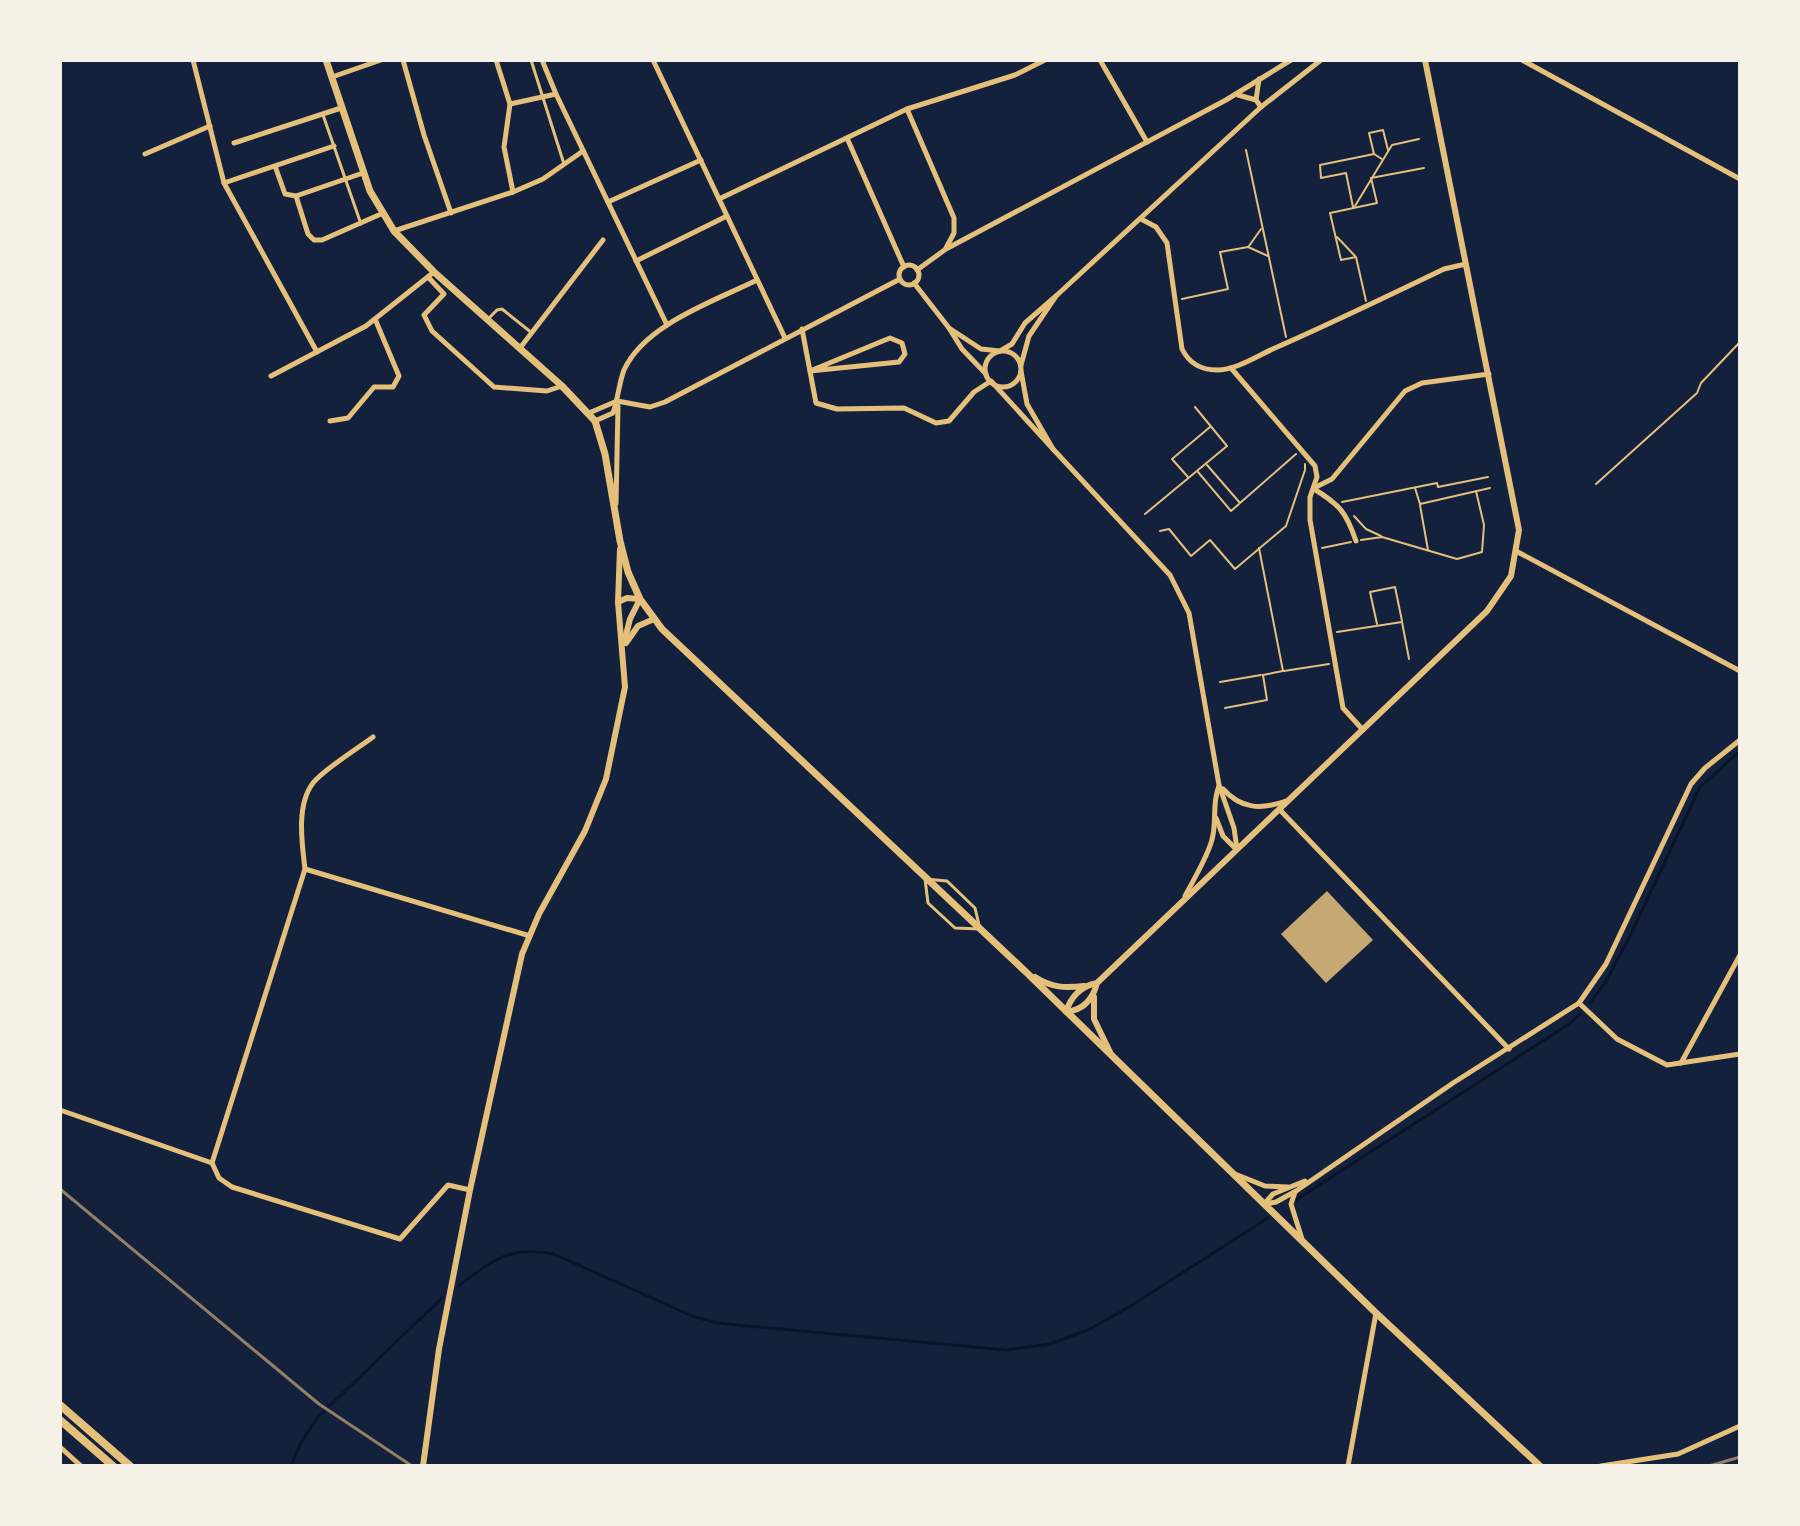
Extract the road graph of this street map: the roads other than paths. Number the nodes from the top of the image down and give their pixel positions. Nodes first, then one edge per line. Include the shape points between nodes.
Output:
1 (193, 60) edge
2 (326, 60) edge
3 (381, 60) edge
4 (403, 60) edge
5 (496, 60) edge
6 (531, 60) edge
7 (542, 60) edge
8 (653, 60) edge
9 (1045, 60) edge
10 (1100, 60) edge
11 (1291, 60) edge
12 (1321, 60) edge
13 (1425, 60) edge
14 (1522, 60) edge
15 (332, 77) junction
16 (1259, 79) junction
17 (556, 94) junction
18 (542, 97) junction
19 (1226, 100) junction
20 (1256, 100) junction
21 (510, 104) junction
22 (1261, 107) junction
23 (341, 108) junction
24 (907, 109) junction
25 (323, 115) junction
26 (210, 126) junction
27 (847, 138) junction
28 (1147, 142) junction
29 (234, 143) dead end
30 (334, 146) junction
31 (583, 151) junction
32 (145, 154) dead end
33 (701, 160) junction
34 (564, 164) junction
35 (275, 166) junction
36 (363, 173) junction
37 (345, 178) junction
38 (1740, 179) edge
39 (224, 183) junction
40 (513, 192) junction
41 (296, 196) junction
42 (719, 199) junction
43 (608, 202) junction
44 (451, 213) junction
45 (381, 214) junction
46 (727, 216) junction
47 (1141, 219) junction
48 (361, 224) junction
49 (394, 231) junction
50 (603, 240) dead end
51 (946, 249) junction
52 (636, 261) junction
53 (1467, 264) junction
54 (904, 267) junction
55 (917, 270) junction
56 (431, 274) junction
57 (900, 279) junction
58 (757, 280) junction
59 (914, 283) junction
60 (1056, 296) junction
61 (375, 319) junction
62 (488, 319) junction
63 (667, 325) junction
64 (949, 328) junction
65 (802, 329) junction
66 (532, 333) junction
67 (785, 338) junction
68 (520, 348) junction
69 (1000, 351) junction
70 (317, 352) junction
71 (1021, 368) junction
72 (1231, 368) junction
73 (810, 371) junction
74 (986, 374) junction
75 (1489, 374) junction
76 (271, 376) dead end
77 (991, 381) junction
78 (562, 386) junction
79 (617, 401) junction
80 (592, 417) junction
81 (330, 421) dead end
82 (1053, 449) junction
83 (1313, 488) junction
84 (616, 509) junction
85 (620, 541) junction
86 (1356, 541) road end
87 (1516, 551) junction
88 (640, 599) junction
89 (618, 602) junction
90 (654, 619) junction
91 (623, 646) junction
92 (1740, 671) edge
93 (1363, 730) junction
94 (373, 737) dead end
95 (1740, 740) edge
96 (1219, 785) junction
97 (1290, 800) junction
98 (1280, 810) junction
99 (1216, 818) junction
100 (1237, 850) junction
101 (305, 869) junction
102 (925, 879) junction
103 (1183, 902) junction
104 (980, 929) junction
105 (530, 936) junction
106 (1740, 955) edge
107 (1026, 972) junction
108 (1097, 983) junction
109 (1084, 986) junction
110 (1094, 997) junction
111 (1579, 1003) junction
112 (1066, 1012) junction
113 (1509, 1049) junction
114 (1740, 1054) edge
115 (1112, 1056) junction
116 (1680, 1063) junction
117 (60, 1110) edge
118 (212, 1163) junction
119 (1234, 1173) junction
120 (1309, 1179) junction
121 (1288, 1187) junction
122 (470, 1190) junction
123 (1296, 1191) junction
124 (1265, 1204) junction
125 (1302, 1240) junction
126 (1376, 1313) junction
127 (60, 1405) edge
128 (60, 1420) edge
129 (1740, 1426) edge
130 (60, 1447) edge
131 (423, 1464) edge
132 (81, 1466) edge
133 (113, 1466) edge
134 (130, 1466) edge
135 (1348, 1466) edge
136 (1540, 1466) edge
137 (1601, 1466) edge

1 - 26 street
2 - 15 main road
3 - 15 street
4 - 44 street
5 - 21 street
6 - 18 lane
7 - 17 street
8 - 33 street
9 - 24 street via 1015,75
10 - 28 street
11 - 16 street
12 - 22 street
13 - 53 street
14 - 38 street
15 - 23 main road
16 - 19 street
16 - 20 street
17 - 18 street
17 - 31 street
18 - 21 street
18 - 34 lane
19 - 20 street via 1240,94
19 - 28 street
20 - 22 street
21 - 40 street via 504,147
22 - 47 street
23 - 25 street
23 - 36 main road
24 - 27 street
24 - 51 street via 954,218
25 - 29 street
25 - 30 lane
26 - 32 street
26 - 39 street
27 - 42 street
27 - 54 street
28 - 51 street
30 - 35 street
30 - 37 lane
31 - 34 street
31 - 43 street
33 - 42 street
33 - 43 street
34 - 40 street
35 - 39 street
35 - 41 street via 285,194
36 - 37 street
36 - 45 main road
37 - 41 street
37 - 48 lane
39 - 70 street
40 - 44 street
41 - 48 street via 314,240
42 - 46 street
43 - 52 street
44 - 49 street
45 - 48 street
45 - 49 main road
46 - 52 street
46 - 58 street
47 - 60 street
47 - 72 street via 1156,227 1167,243 1188,360 1207,368
49 - 56 main road
50 - 66 street
51 - 55 street
52 - 63 street
53 - 72 street via 1444,269
53 - 75 street
54 - 55 street
54 - 57 street
55 - 59 street
56 - 61 street
56 - 62 main road
56 - 78 street via 444,294 424,315 432,331 494,387 547,391
57 - 59 street via 906,285
57 - 65 street
58 - 63 street
58 - 67 street
59 - 64 street
60 - 69 street
60 - 71 street via 1029,336
61 - 70 street
61 - 81 street via 399,376 393,387 374,387 348,418
62 - 66 lane via 502,309
62 - 68 main road
63 - 79 street via 641,345 624,370
64 - 69 street via 981,349
64 - 74 street
65 - 67 street
65 - 73 street
66 - 68 street
67 - 79 street via 665,402 650,407
68 - 78 main road
69 - 71 street via 1011,352
69 - 74 street via 988,359
70 - 76 street
71 - 77 street via 1016,381 1006,386
71 - 82 street via 1027,404
72 - 83 street via 1315,466
73 - 73 street via 899,362 905,354 902,343 890,338
73 - 77 street via 816,403 837,409 904,408 936,423 949,421
74 - 77 street
75 - 83 street via 1422,383 1405,391 1332,479
75 - 87 street via 1519,530
77 - 82 street
78 - 80 main road
79 - 80 street
79 - 80 street via 613,413
79 - 84 street
80 - 84 main road via 601,435
82 - 96 street via 1170,575 1189,613
83 - 86 street via 1339,502
83 - 93 street via 1310,520 1343,708
84 - 85 main road
85 - 88 main road
85 - 89 street
87 - 92 street
87 - 93 street via 1511,576 1487,611
88 - 89 street
88 - 90 main road
88 - 91 street
89 - 91 street
90 - 91 street via 638,626
90 - 102 main road
91 - 105 street via 625,687 606,779
93 - 97 street
94 - 101 street via 314,782 303,812
95 - 111 street via 1691,784 1606,964
96 - 97 street via 1248,807
96 - 99 street via 1213,801
96 - 100 street
97 - 98 street
98 - 100 street
98 - 113 street
99 - 100 street via 1223,836
99 - 103 street via 1211,843
100 - 103 street
101 - 105 street
101 - 118 street
102 - 104 main road
102 - 104 lane via 947,881 975,908
102 - 104 lane via 928,903 955,928
103 - 108 street
104 - 107 main road
105 - 122 street
106 - 116 street
107 - 109 street via 1048,985
107 - 112 main road
108 - 109 street
108 - 110 street
109 - 112 street
110 - 112 street via 1077,1011
110 - 115 street via 1094,1019
111 - 113 street
111 - 116 street via 1617,1039 1656,1061
112 - 115 main road
113 - 120 street
114 - 116 street
115 - 119 main road
117 - 118 street
118 - 122 street via 219,1178 232,1187 400,1239 448,1185
119 - 121 street via 1265,1186
119 - 124 main road
120 - 121 street
120 - 123 street
121 - 124 street
122 - 131 street
123 - 124 street
123 - 125 street via 1291,1204
124 - 125 main road
125 - 126 main road
126 - 135 street
126 - 136 main road
127 - 134 highway
128 - 133 highway
129 - 137 street via 1678,1454
130 - 132 street

